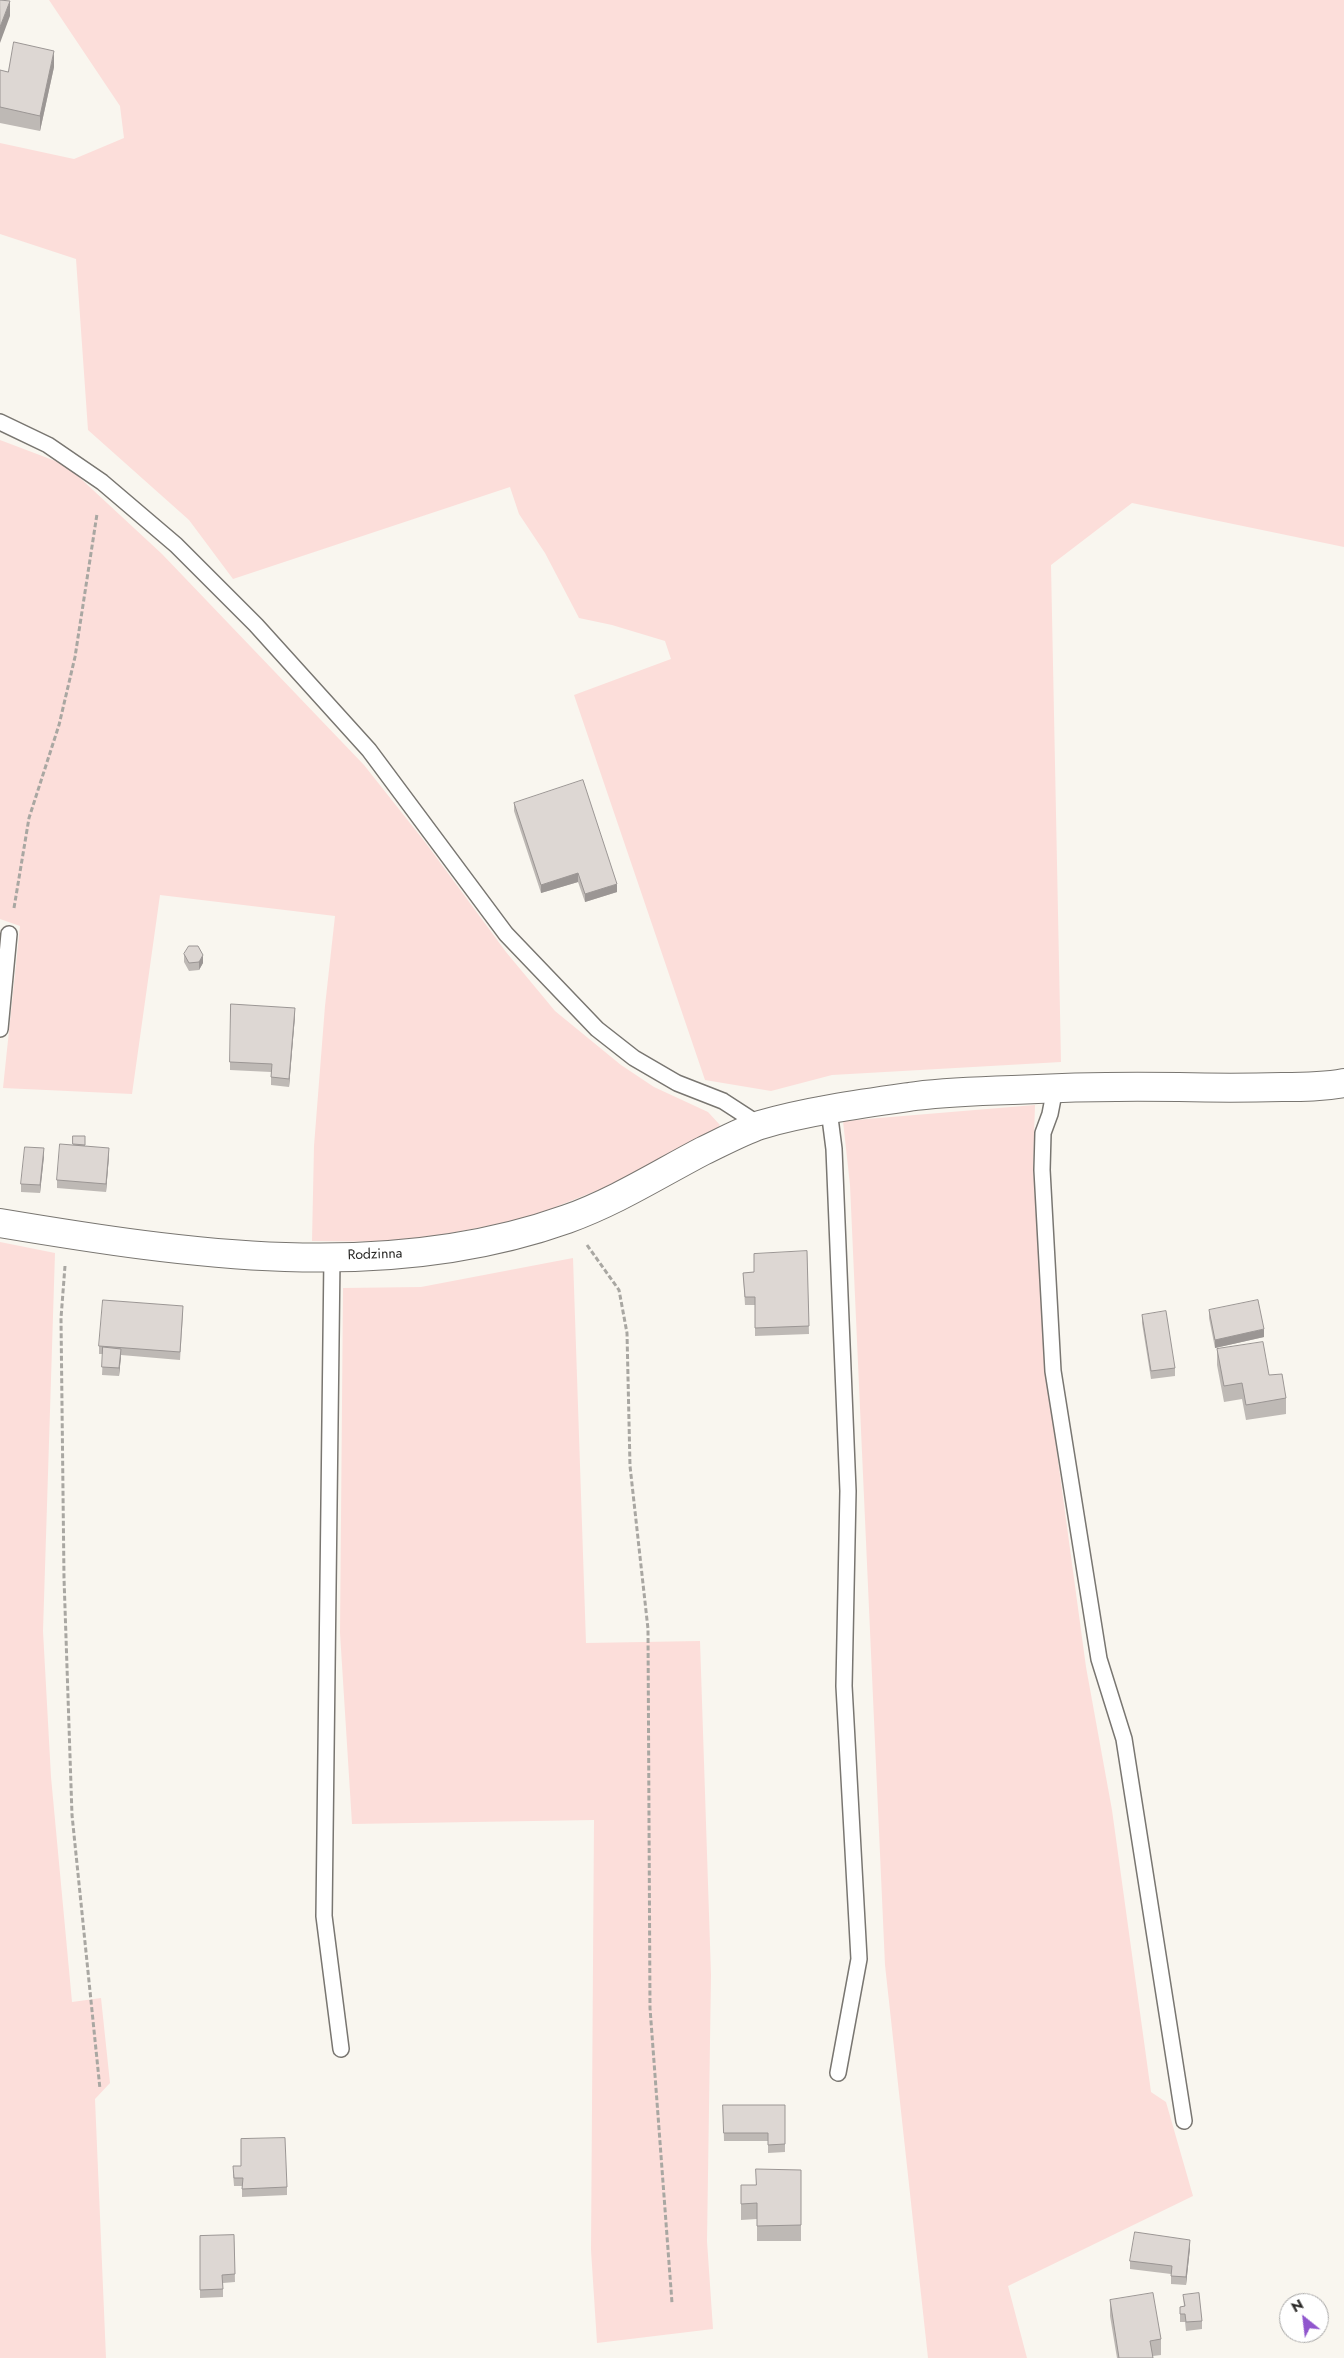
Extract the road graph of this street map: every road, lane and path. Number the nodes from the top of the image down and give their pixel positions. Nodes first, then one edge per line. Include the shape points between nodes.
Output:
1 (0, 422) edge
2 (102, 482) junction
3 (9, 934) joint
4 (0, 1029) edge
5 (1344, 1083) edge
6 (1055, 1088) junction
7 (829, 1110) junction
8 (760, 1125) junction
9 (567, 1219) junction
10 (0, 1223) edge
11 (70, 1235) junction
12 (332, 1257) junction
13 (341, 2049) dead end
14 (838, 2073) dead end
15 (100, 2089) dead end
16 (1184, 2120) dead end
17 (672, 2303) dead end

1 - 2 lane via 48,445
2 - 3 path via 76,657 59,725 29,818
2 - 8 lane via 176,545 256,625 362,742 506,934 598,1029 634,1058 723,1102
3 - 4 lane
5 - 6 street, Rodzinna via 1317,1087 1107,1085
6 - 7 street, Rodzinna via 920,1096
6 - 16 lane via 1043,1133 1042,1170 1053,1372 1098,1659 1124,1739
7 - 8 street, Rodzinna
7 - 14 lane via 834,1149 848,1491 844,1686 859,1958
8 - 9 street, Rodzinna
9 - 12 street, Rodzinna via 511,1237 425,1253
9 - 17 path via 619,1290 627,1333 630,1466 648,1629 650,2008
10 - 11 street, Rodzinna
11 - 12 street, Rodzinna via 249,1256
11 - 15 path via 61,1318 71,1806
12 - 13 lane via 324,1916

